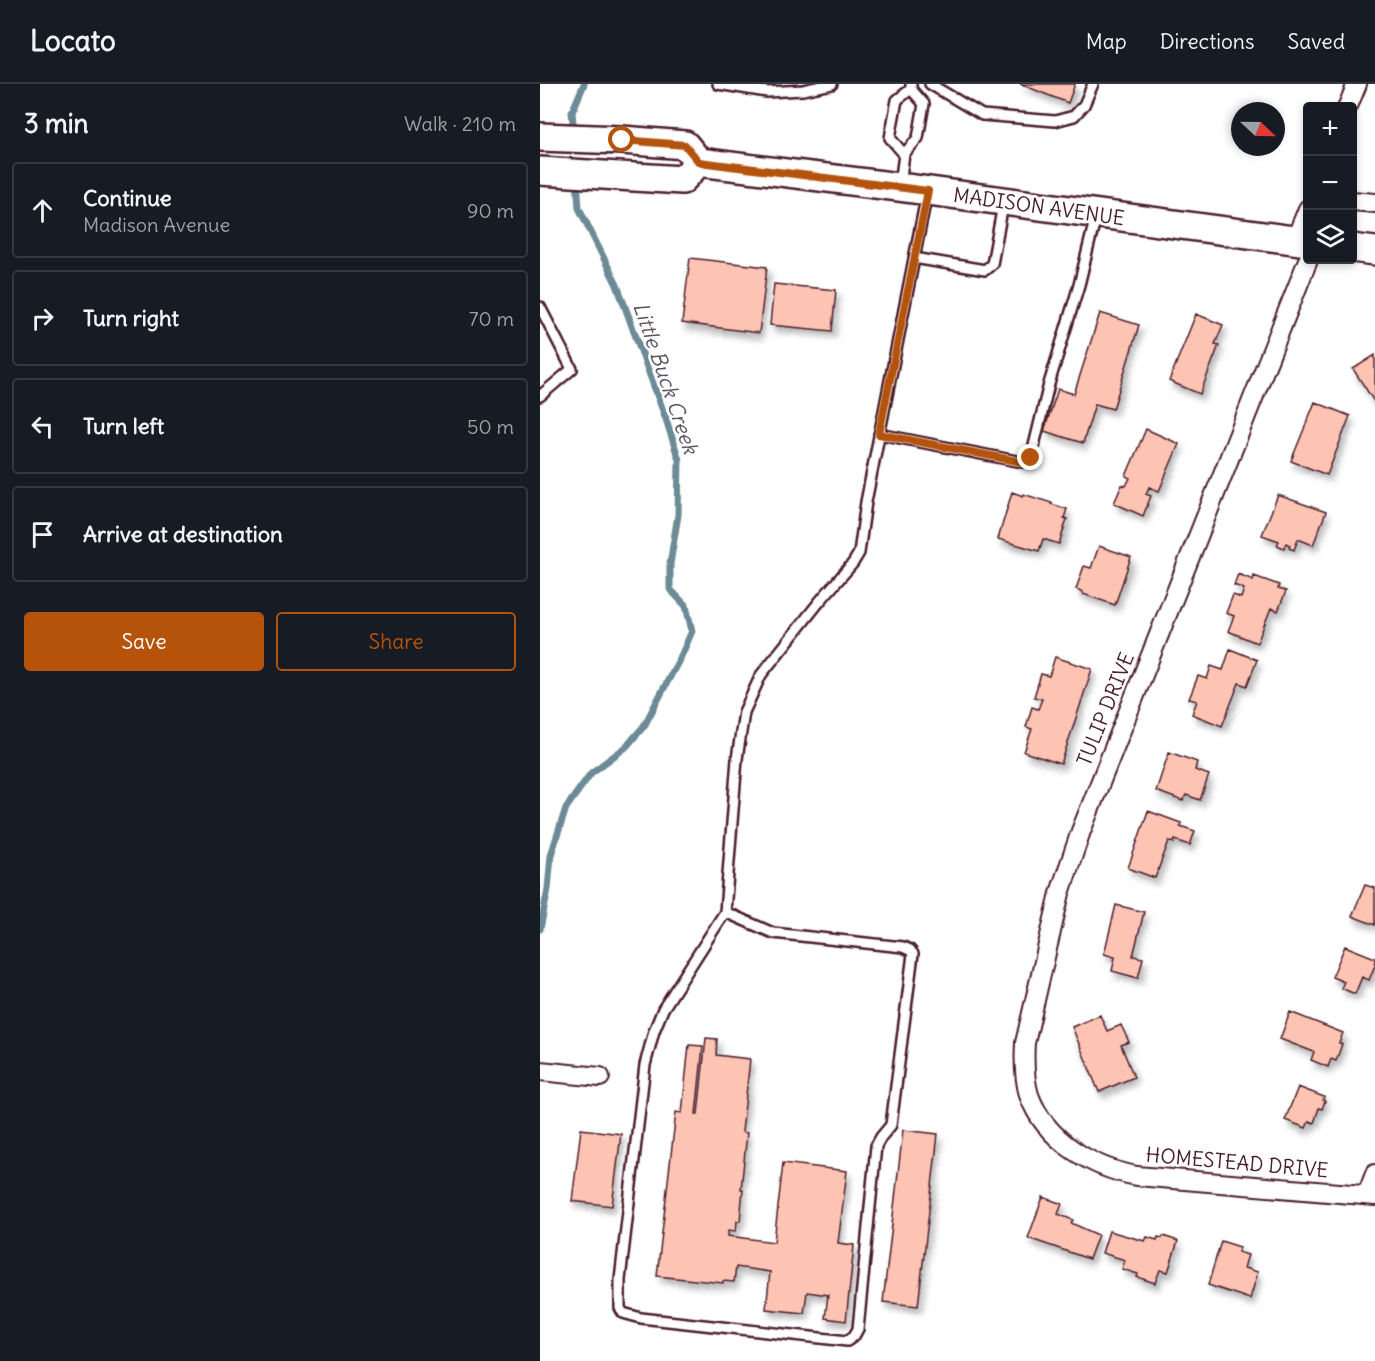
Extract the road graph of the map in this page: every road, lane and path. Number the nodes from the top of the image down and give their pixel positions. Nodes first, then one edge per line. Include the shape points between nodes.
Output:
1 (718, 84) edge
2 (832, 84) edge
3 (930, 84) edge
4 (1093, 84) edge
5 (1357, 84) edge
6 (911, 87) edge
7 (768, 88) edge
8 (1350, 102) edge
9 (540, 137) edge
10 (904, 154) junction
11 (699, 162) junction
12 (540, 171) edge
13 (899, 187) junction
14 (928, 191) junction
15 (1004, 201) junction
16 (1357, 201) edge
17 (1375, 203) edge
18 (1097, 213) junction
19 (1303, 247) edge
20 (1357, 249) edge
21 (1375, 251) edge
22 (914, 258) junction
23 (540, 307) edge
24 (540, 396) edge
25 (879, 434) junction
26 (725, 912) junction
27 (544, 1071) edge
28 (600, 1077) dead end
29 (1097, 1164) joint
30 (1375, 1174) edge
31 (1371, 1196) edge

1 - 7 lane
2 - 7 lane via 803,90
3 - 4 lane via 982,115 1055,121 1074,116
5 - 8 street
6 - 10 lane via 924,104 918,138
6 - 10 lane via 897,100 890,138
9 - 11 main road via 685,145
10 - 13 lane
11 - 12 main road via 682,180
11 - 13 main road, MADISON AVENUE
13 - 14 main road, MADISON AVENUE
14 - 15 main road, MADISON AVENUE
14 - 22 lane
15 - 18 main road, MADISON AVENUE
15 - 22 lane via 989,268
16 - 17 street
18 - 19 main road, MADISON AVENUE
18 - 25 lane via 1031,458 1022,462
19 - 29 street, TULIP DRIVE via 1081,831 1060,893 1025,1043 1028,1092 1041,1119 1062,1142
20 - 21 main road
22 - 25 lane
23 - 24 lane via 572,369
25 - 26 lane via 859,554 762,675 744,712
26 - 26 lane via 663,1009 654,1031 645,1065 620,1308 622,1313 640,1318 847,1341 858,1329 876,1146 891,1125 913,954 903,947 773,933
27 - 28 street
29 - 31 street, HOMESTEAD DRIVE via 1137,1176
30 - 31 street

